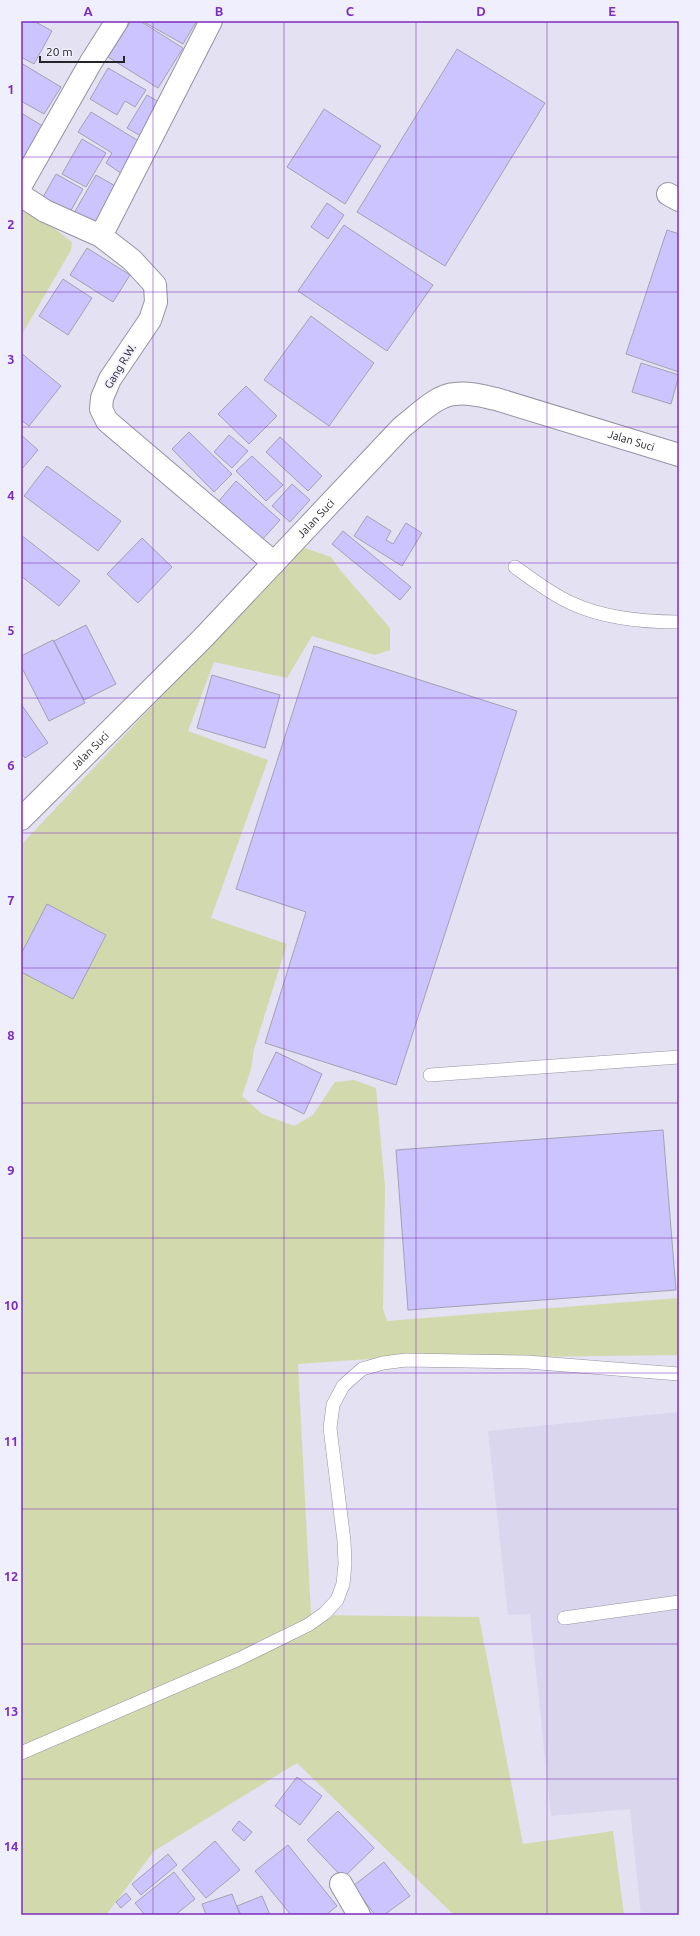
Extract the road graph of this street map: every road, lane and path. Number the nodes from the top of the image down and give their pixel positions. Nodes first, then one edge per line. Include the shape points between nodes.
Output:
1 (117, 21) edge
2 (211, 21) edge
3 (21, 185) edge
4 (21, 193) edge
5 (101, 236) junction
6 (679, 455) edge
7 (274, 563) junction
8 (514, 567) dead end
9 (679, 622) edge
10 (21, 819) edge
11 (679, 1057) edge
12 (430, 1075) dead end
13 (679, 1374) edge
14 (679, 1602) edge
15 (564, 1618) dead end
16 (21, 1753) edge
17 (341, 1884) dead end
18 (359, 1915) edge

1 - 3 street
2 - 5 street
4 - 5 street, Gang R.W. via 45,211
5 - 7 street, Gang R.W. via 132,260 155,285 156,302 150,320 110,379 102,398 101,409 107,421
6 - 7 street, Jalan Suci via 496,398 454,394 438,400 402,427
7 - 10 street, Jalan Suci
8 - 9 lane via 572,603 602,614
11 - 12 lane
13 - 16 lane via 527,1362 406,1360 362,1369 343,1386 333,1405 330,1428 345,1564 343,1584 337,1600 325,1613 308,1625 239,1658
14 - 15 lane
17 - 18 street

